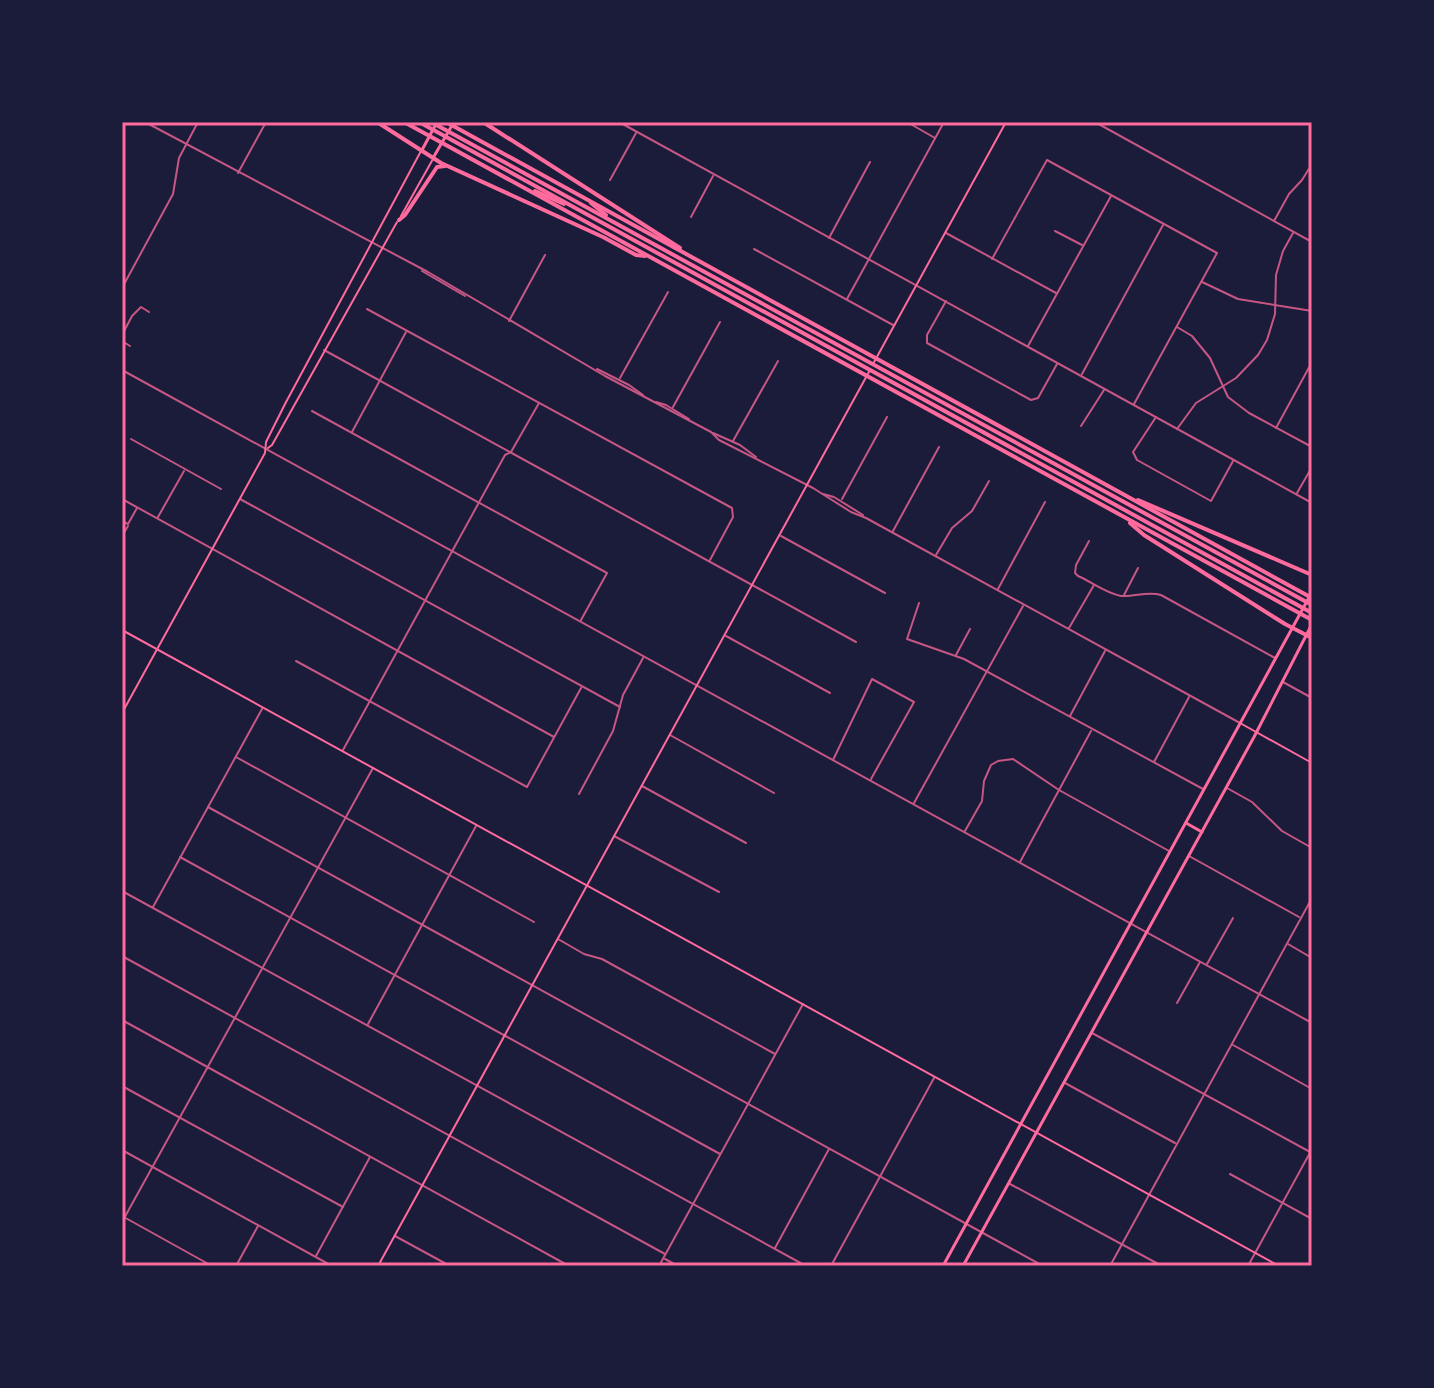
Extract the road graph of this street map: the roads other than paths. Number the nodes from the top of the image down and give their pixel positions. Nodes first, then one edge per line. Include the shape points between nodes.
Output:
1 (145, 122) edge
2 (198, 122) edge
3 (266, 122) edge
4 (377, 122) edge
5 (404, 122) edge
6 (419, 122) edge
7 (437, 122) edge
8 (446, 122) edge
9 (454, 122) edge
10 (483, 122) edge
11 (619, 122) edge
12 (907, 122) edge
13 (944, 122) edge
14 (1006, 122) edge
15 (1096, 122) edge
16 (429, 124) edge
17 (637, 132) junction
18 (936, 138) junction
19 (455, 139) junction
20 (186, 144) junction
21 (421, 151) junction
22 (433, 158) junction
23 (870, 162) dead end
24 (1312, 164) edge
25 (451, 167) junction
26 (238, 173) junction
27 (714, 175) junction
28 (504, 177) junction
29 (610, 180) dead end
30 (579, 194) junction
31 (1111, 195) junction
32 (691, 217) dead end
33 (399, 220) junction
34 (599, 221) junction
35 (1274, 221) junction
36 (618, 223) junction
37 (1164, 224) junction
38 (1055, 231) dead end
39 (945, 232) junction
40 (1294, 232) junction
41 (829, 238) junction
42 (1312, 242) edge
43 (373, 244) junction
44 (1083, 246) junction
45 (381, 248) junction
46 (754, 249) dead end
47 (686, 254) junction
48 (545, 255) dead end
49 (647, 256) junction
50 (992, 259) junction
51 (869, 260) junction
52 (1201, 281) junction
53 (916, 285) junction
54 (122, 288) edge
55 (668, 292) dead end
56 (1057, 294) junction
57 (847, 299) junction
58 (946, 301) junction
59 (1275, 305) junction
60 (367, 309) dead end
61 (1312, 311) edge
62 (149, 312) dead end
63 (509, 321) junction
64 (720, 322) dead end
65 (894, 326) junction
66 (1177, 326) junction
67 (407, 331) junction
68 (122, 335) edge
69 (122, 341) edge
70 (329, 341) junction
71 (130, 346) dead end
72 (317, 346) junction
73 (1028, 346) junction
74 (324, 350) junction
75 (321, 355) junction
76 (778, 361) dead end
77 (1312, 362) edge
78 (1058, 363) junction
79 (122, 370) edge
80 (1081, 376) junction
81 (380, 381) junction
82 (618, 381) junction
83 (1223, 386) junction
84 (1105, 389) junction
85 (655, 402) junction
86 (539, 403) junction
87 (1134, 405) junction
88 (672, 408) junction
89 (312, 411) dead end
90 (887, 417) dead end
91 (1156, 417) junction
92 (693, 423) junction
93 (1081, 426) dead end
94 (1276, 428) junction
95 (1177, 429) junction
96 (711, 432) junction
97 (352, 433) junction
98 (131, 439) dead end
99 (733, 441) junction
100 (730, 446) junction
101 (939, 447) dead end
102 (1312, 447) edge
103 (267, 449) junction
104 (511, 452) junction
105 (760, 460) junction
106 (1234, 460) junction
107 (1312, 467) edge
108 (185, 469) junction
109 (989, 481) dead end
110 (807, 485) junction
111 (221, 489) dead end
112 (1118, 492) junction
113 (1297, 494) junction
114 (122, 499) edge
115 (240, 499) junction
116 (479, 502) junction
117 (1045, 502) dead end
118 (840, 503) junction
119 (1312, 503) edge
120 (137, 508) junction
121 (1122, 516) junction
122 (157, 518) junction
123 (122, 521) edge
124 (128, 524) junction
125 (892, 532) junction
126 (780, 535) junction
127 (122, 536) edge
128 (1089, 541) dead end
129 (212, 549) junction
130 (452, 550) junction
131 (935, 556) junction
132 (709, 561) junction
133 (1138, 568) dead end
134 (1312, 575) edge
135 (1094, 584) junction
136 (752, 585) junction
137 (998, 590) junction
138 (1312, 592) edge
139 (885, 593) dead end
140 (1123, 596) junction
141 (1312, 598) edge
142 (426, 601) junction
143 (919, 603) dead end
144 (1023, 604) junction
145 (1312, 605) edge
146 (1312, 613) edge
147 (581, 621) junction
148 (1312, 624) edge
149 (1292, 628) junction
150 (970, 629) dead end
151 (1069, 629) junction
152 (122, 630) edge
153 (724, 635) junction
154 (1306, 635) junction
155 (1312, 638) edge
156 (856, 642) dead end
157 (157, 650) junction
158 (1106, 650) junction
159 (398, 651) junction
160 (644, 656) junction
161 (956, 656) junction
162 (1276, 658) junction
163 (296, 661) dead end
164 (986, 671) junction
165 (1282, 681) junction
166 (697, 685) junction
167 (582, 687) junction
168 (830, 693) dead end
169 (1190, 696) junction
170 (1312, 698) edge
171 (370, 701) junction
172 (620, 707) junction
173 (263, 708) junction
174 (122, 713) edge
175 (1070, 717) junction
176 (1240, 723) junction
177 (1092, 729) junction
178 (1257, 732) junction
179 (670, 735) junction
180 (554, 737) junction
181 (343, 751) junction
182 (236, 757) junction
183 (833, 760) junction
184 (1154, 763) junction
185 (1312, 763) edge
186 (373, 768) junction
187 (870, 780) junction
188 (642, 786) junction
189 (1226, 788) junction
190 (1059, 790) junction
191 (1204, 790) junction
192 (774, 793) dead end
193 (579, 794) dead end
194 (914, 804) junction
195 (208, 807) junction
196 (346, 817) junction
197 (1186, 823) junction
198 (477, 825) junction
199 (1202, 832) junction
200 (964, 833) junction
201 (614, 836) junction
202 (746, 843) dead end
203 (1312, 848) edge
204 (1170, 852) junction
205 (1188, 856) junction
206 (180, 857) junction
207 (1019, 863) junction
208 (318, 867) junction
209 (450, 875) junction
210 (587, 885) junction
211 (122, 891) edge
212 (719, 892) dead end
213 (1312, 898) edge
214 (153, 908) junction
215 (290, 917) junction
216 (1233, 918) dead end
217 (1301, 918) junction
218 (534, 922) dead end
219 (1131, 923) junction
220 (422, 925) junction
221 (1147, 932) junction
222 (558, 939) junction
223 (1287, 944) junction
224 (122, 956) edge
225 (1312, 958) edge
226 (1200, 962) junction
227 (1206, 965) junction
228 (263, 968) junction
229 (395, 976) junction
230 (532, 986) junction
231 (1259, 995) junction
232 (1177, 1003) dead end
233 (803, 1004) junction
234 (235, 1018) junction
235 (122, 1020) edge
236 (1312, 1023) edge
237 (368, 1025) junction
238 (1091, 1032) junction
239 (505, 1036) junction
240 (1232, 1045) junction
241 (776, 1054) junction
242 (207, 1067) junction
243 (935, 1077) junction
244 (1064, 1082) junction
245 (477, 1085) junction
246 (122, 1086) edge
247 (1312, 1089) edge
248 (1204, 1094) junction
249 (748, 1104) junction
250 (180, 1117) junction
251 (1021, 1124) junction
252 (1037, 1132) junction
253 (450, 1135) junction
254 (1177, 1144) junction
255 (829, 1149) junction
256 (122, 1150) edge
257 (1311, 1152) edge
258 (721, 1154) junction
259 (370, 1157) junction
260 (152, 1167) junction
261 (1230, 1174) dead end
262 (880, 1177) junction
263 (1009, 1184) junction
264 (423, 1186) junction
265 (1150, 1195) junction
266 (1282, 1203) junction
267 (693, 1204) junction
268 (343, 1207) junction
269 (123, 1216) edge
270 (1312, 1219) edge
271 (122, 1222) edge
272 (966, 1224) junction
273 (258, 1225) junction
274 (982, 1233) junction
275 (395, 1236) junction
276 (1122, 1245) junction
277 (774, 1249) junction
278 (1255, 1253) junction
279 (664, 1256) junction
280 (315, 1257) junction
281 (212, 1266) edge
282 (236, 1266) edge
283 (332, 1266) edge
284 (378, 1266) edge
285 (450, 1266) edge
286 (569, 1266) edge
287 (659, 1266) edge
288 (678, 1266) edge
289 (806, 1266) edge
290 (831, 1266) edge
291 (943, 1266) edge
292 (963, 1266) edge
293 (1043, 1266) edge
294 (1110, 1266) edge
295 (1162, 1266) edge
296 (1248, 1266) edge
297 (1279, 1266) edge

1 - 20 street
2 - 20 street
3 - 26 street
4 - 21 highway
5 - 28 highway
6 - 16 highway
7 - 21 main road
8 - 30 highway
9 - 22 main road
10 - 47 highway
11 - 17 street
12 - 18 street
13 - 18 street
14 - 39 main road
15 - 35 street
16 - 19 highway
17 - 27 street
17 - 29 street
18 - 51 street
19 - 34 highway
19 - 36 highway
20 - 26 street
20 - 54 street via 173,194
21 - 22 highway
21 - 43 main road
22 - 25 highway
22 - 33 main road
23 - 41 street
24 - 35 street
25 - 33 highway via 437,167
25 - 49 highway
26 - 43 street
27 - 32 street
27 - 41 street
28 - 34 highway
28 - 49 highway
30 - 36 highway
30 - 47 highway
31 - 37 street
31 - 44 street
31 - 50 street via 1047,160
33 - 45 main road
34 - 146 highway
35 - 40 street
36 - 145 highway
37 - 52 street via 1217,253
37 - 80 street
38 - 44 street
39 - 50 street
39 - 53 main road
40 - 42 street
40 - 59 street via 1276,275
41 - 51 street
43 - 45 street
43 - 72 main road
44 - 56 street
45 - 63 street
45 - 70 main road
46 - 57 street
47 - 112 highway
48 - 63 street
49 - 121 highway
50 - 56 street
51 - 53 street
51 - 57 street
52 - 59 street via 1238,299
52 - 66 street
53 - 58 street
53 - 65 main road
55 - 82 street
56 - 73 street
57 - 65 street
58 - 73 street
58 - 78 street via 926,340 947,354 1034,400
59 - 61 street
59 - 83 street via 1262,348
60 - 67 street
62 - 68 street via 141,307
63 - 82 street
64 - 88 street
65 - 110 main road
66 - 83 street via 1202,347
66 - 87 street
67 - 81 street
67 - 86 street
69 - 71 street
70 - 72 main road
70 - 74 main road
72 - 75 main road
72 - 103 main road
73 - 78 street
74 - 75 main road
74 - 81 street
75 - 103 main road
76 - 99 street
77 - 94 street
78 - 80 street
79 - 103 street
80 - 84 street
81 - 97 street
81 - 104 street
82 - 85 street
83 - 94 street via 1238,405
83 - 95 street via 1196,403
84 - 87 street
84 - 93 street
85 - 88 street
85 - 92 street
86 - 104 street
86 - 132 street via 732,508 734,514
87 - 91 street
88 - 92 street
89 - 97 street
90 - 118 street
91 - 95 street
91 - 106 street via 1134,457 1211,501
92 - 96 street
94 - 102 street
95 - 106 street
96 - 99 street
96 - 100 street
97 - 116 street
98 - 108 street
99 - 100 street
99 - 105 street
100 - 105 street
101 - 125 street
103 - 115 main road
103 - 130 street
104 - 116 street
104 - 132 street
105 - 110 street
106 - 113 street
107 - 113 street
108 - 111 street
108 - 122 street
109 - 131 street
110 - 118 street
110 - 126 main road
112 - 134 highway
112 - 141 highway
113 - 119 street
114 - 120 street
115 - 129 main road
115 - 142 street
116 - 130 street
116 - 147 street via 607,573
117 - 137 street
118 - 125 street
120 - 122 street
120 - 124 street
121 - 148 highway
121 - 149 highway
122 - 129 street
123 - 124 street
124 - 127 street
125 - 131 street
126 - 136 main road
126 - 139 street
128 - 135 street via 1075,569
129 - 157 main road
129 - 159 street
130 - 142 street
130 - 147 street
131 - 137 street
132 - 136 street
133 - 140 street
135 - 140 street
135 - 151 street
136 - 153 main road
136 - 156 street
137 - 144 street
138 - 149 main road
140 - 162 street via 1161,595
142 - 159 street
142 - 167 street
143 - 161 street via 907,639
144 - 151 street
144 - 164 street
147 - 160 street
148 - 154 main road
149 - 154 highway
149 - 162 main road
150 - 161 street
151 - 158 street
152 - 157 main road
153 - 166 main road
153 - 168 street
154 - 155 highway
154 - 165 main road
157 - 173 main road
157 - 174 main road
158 - 169 street
158 - 175 street
159 - 171 street
159 - 180 street
160 - 166 street
160 - 172 street
161 - 164 street
162 - 176 main road
163 - 171 street
164 - 175 street
164 - 194 street
165 - 170 street
165 - 178 main road
166 - 179 main road
166 - 183 street
167 - 172 street
167 - 180 street
169 - 176 street
169 - 184 street
171 - 180 street via 527,787
171 - 181 street
172 - 193 street
173 - 181 main road
173 - 182 street
175 - 177 street
176 - 178 main road
176 - 191 main road
177 - 184 street
177 - 190 street
178 - 185 main road
178 - 189 main road
179 - 188 main road
179 - 192 street
181 - 186 main road
182 - 195 street
182 - 196 street
183 - 187 street
183 - 187 street via 872,679 914,702
184 - 191 street
186 - 196 street
186 - 198 main road
187 - 194 street
188 - 201 main road
188 - 202 street
189 - 199 main road
189 - 203 street
190 - 200 street via 1020,762 998,761 986,772 982,801
190 - 204 street
190 - 207 street
191 - 197 main road
194 - 200 street
195 - 206 street
195 - 208 street
196 - 208 street
196 - 209 street
197 - 199 main road
197 - 204 main road
198 - 209 street
198 - 210 main road
199 - 205 main road
200 - 207 street
201 - 210 main road
201 - 212 street
204 - 219 main road
205 - 217 street
205 - 221 main road
206 - 214 street
206 - 215 street
207 - 219 street
208 - 215 street
208 - 220 street
209 - 218 street
209 - 220 street
210 - 222 main road
210 - 233 main road
211 - 214 street
213 - 217 street
214 - 228 street
215 - 228 street
215 - 229 street
216 - 227 street
217 - 223 street
219 - 221 street
219 - 251 main road
220 - 229 street
220 - 230 street
221 - 226 street
221 - 238 main road
222 - 230 main road
222 - 241 street
223 - 225 street
223 - 231 street
224 - 234 street
226 - 227 street
226 - 232 street
227 - 231 street
228 - 234 street
228 - 237 street
229 - 237 street
229 - 239 street
230 - 239 main road
230 - 249 street
231 - 236 street
231 - 240 street
233 - 241 street
233 - 243 main road
234 - 242 street
234 - 253 street
235 - 242 street
237 - 245 street
238 - 244 main road
238 - 248 street
239 - 245 main road
239 - 258 street
240 - 247 street
240 - 248 street
241 - 249 street
242 - 250 street
242 - 259 street
243 - 251 main road
243 - 262 street
244 - 252 main road
244 - 254 street
245 - 253 main road
245 - 267 street
246 - 250 street
248 - 254 street
248 - 257 street
249 - 255 street
249 - 258 street
250 - 260 street
250 - 268 street
251 - 252 main road
251 - 272 main road
252 - 263 main road
252 - 265 main road
253 - 264 main road
253 - 279 street
254 - 265 street
255 - 262 street
255 - 277 street
256 - 260 street
257 - 266 street
258 - 267 street
259 - 264 street
259 - 268 street
260 - 269 street
260 - 273 street
261 - 266 street
262 - 272 street
262 - 290 street
263 - 274 main road
263 - 276 street
264 - 275 main road
264 - 286 street
265 - 276 street
265 - 278 main road
266 - 270 street
266 - 278 street
267 - 277 street
267 - 279 street
268 - 280 street
269 - 271 street
269 - 281 street
272 - 274 street
272 - 291 main road
273 - 280 street
273 - 282 street
274 - 292 main road
274 - 293 street
275 - 284 main road
275 - 285 street
276 - 294 street
276 - 295 street
277 - 289 street
278 - 296 street
278 - 297 main road
279 - 287 street
279 - 288 street
280 - 283 street

